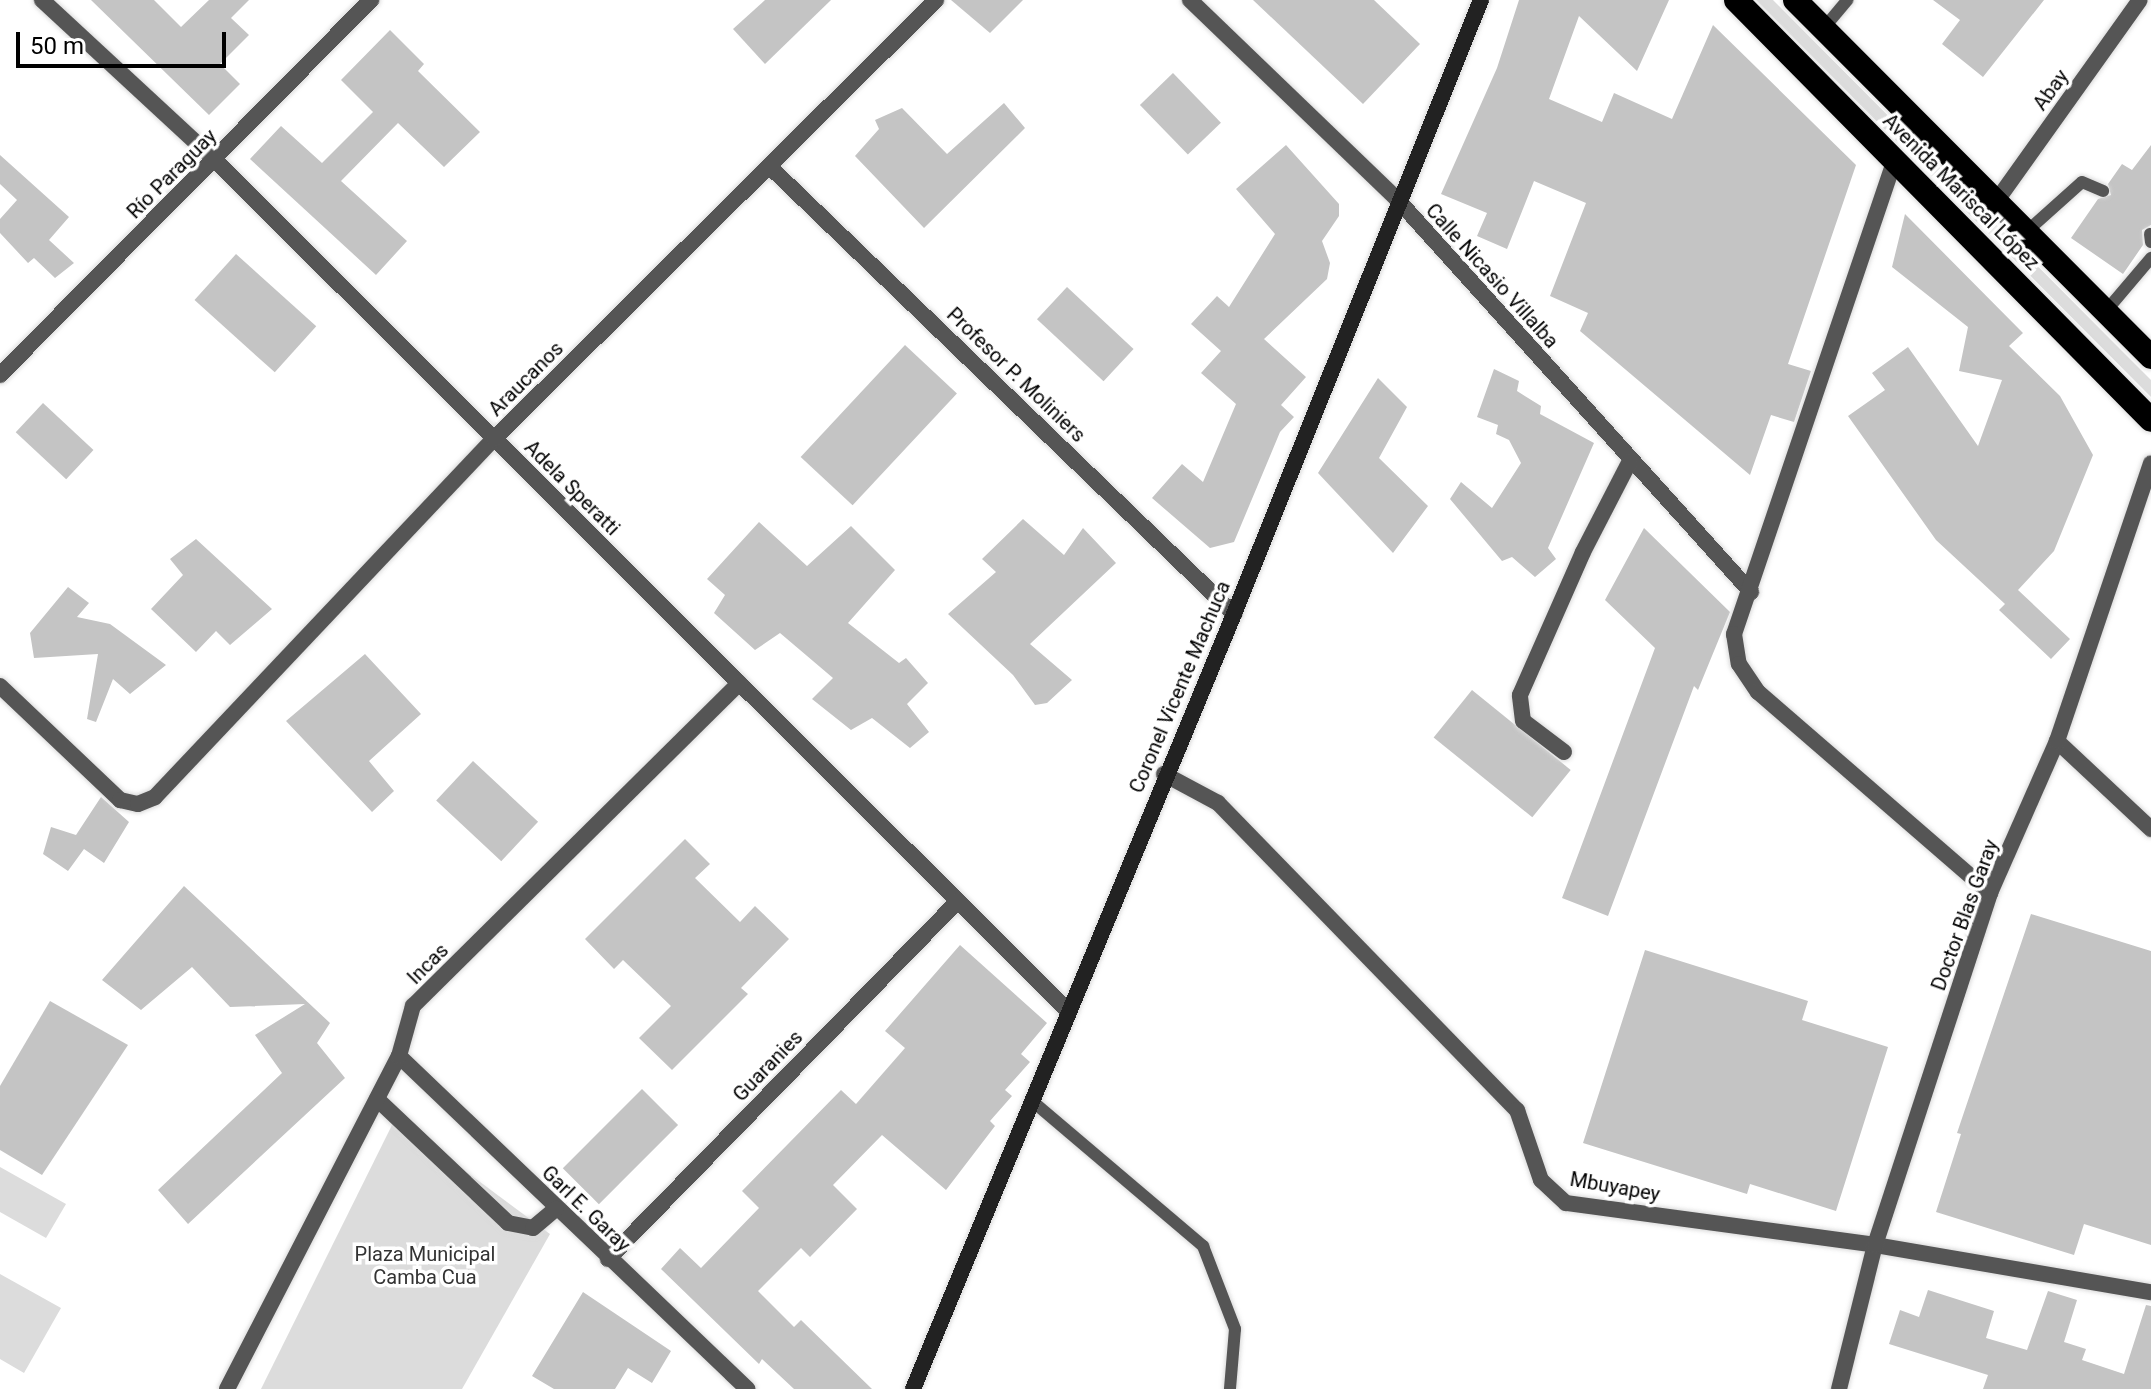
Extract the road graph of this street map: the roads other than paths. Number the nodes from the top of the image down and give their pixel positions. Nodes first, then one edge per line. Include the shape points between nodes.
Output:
1 (42, 0) edge
2 (371, 0) edge
3 (936, 0) edge
4 (1190, 0) edge
5 (1481, 0) edge
6 (1736, 0) edge
7 (1795, 0) edge
8 (1847, 0) edge
9 (2140, 0) edge
10 (1823, 29) junction
11 (214, 159) junction
12 (1895, 159) junction
13 (769, 166) junction
14 (2103, 191) dead end
15 (1397, 199) junction
16 (1995, 203) junction
17 (2025, 233) junction
18 (2150, 234) edge
19 (2151, 242) edge
20 (2151, 258) edge
21 (2106, 311) junction
22 (2151, 357) edge
23 (0, 375) edge
24 (2151, 420) edge
25 (494, 439) junction
26 (1630, 461) junction
27 (2151, 463) edge
28 (1751, 592) junction
29 (1234, 614) junction
30 (739, 683) junction
31 (0, 686) edge
32 (2057, 741) junction
33 (1564, 752) dead end
34 (1164, 774) junction
35 (2151, 829) edge
36 (1990, 893) junction
37 (958, 901) junction
38 (1067, 1010) junction
39 (399, 1056) junction
40 (377, 1099) junction
41 (1031, 1100) junction
42 (556, 1209) junction
43 (1875, 1245) junction
44 (608, 1259) junction
45 (2151, 1292) edge
46 (227, 1389) edge
47 (747, 1389) edge
48 (913, 1389) edge
49 (1230, 1389) edge
50 (1839, 1389) edge

1 - 11 street, Adela Speratti
2 - 11 street, Río Paraguay
3 - 13 street, Araucanos
4 - 15 street, Calle Nicasio Villalba
5 - 15 street, Coronel Vicente Machuca
6 - 12 highway, Avenida Mariscal López
7 - 10 highway, Avenida Mariscal López
8 - 10 lane
9 - 16 street, Abay
10 - 16 highway, Avenida Mariscal López
11 - 23 street, Río Paraguay
11 - 25 street, Adela Speratti
12 - 24 highway, Avenida Mariscal López
12 - 28 street
13 - 25 street, Araucanos
13 - 29 street, Profesor P. Moliniers
14 - 17 lane via 2082,182
15 - 26 street, Calle Nicasio Villalba
15 - 29 street, Coronel Vicente Machuca
16 - 17 highway, Avenida Mariscal López
17 - 21 highway, Avenida Mariscal López
18 - 19 lane
20 - 21 lane
21 - 22 highway, Avenida Mariscal López
25 - 30 street, Adela Speratti
25 - 31 street, Araucanos via 155,797 138,804 120,800
26 - 28 street, Calle Nicasio Villalba
26 - 33 street via 1520,695 1523,721
27 - 32 street, Doctor Blas Garay
28 - 36 street via 1734,634 1739,664 1758,692
29 - 34 street, Coronel Vicente Machuca
30 - 37 street, Adela Speratti
30 - 39 street, Incas via 413,1006
32 - 35 street
32 - 36 street, Doctor Blas Garay
34 - 38 street, Coronel Vicente Machuca
34 - 43 street, Mbuyapey via 1218,803 1517,1110 1541,1180 1552,1194 1566,1203
36 - 43 street, Doctor Blas Garay
37 - 38 street, Adela Speratti
37 - 44 street, Guaranies
38 - 41 street, Coronel Vicente Machuca
39 - 40 street, Incas
39 - 42 street, Garl E. Garay
40 - 42 street via 508,1223 533,1228
40 - 46 street, Incas
41 - 48 street, Coronel Vicente Machuca
41 - 49 lane via 1203,1246 1235,1329
42 - 44 street, Garl E. Garay
43 - 45 street, Mbuyapey
43 - 50 street, Doctor Blas Garay
44 - 47 street, Garl E. Garay

